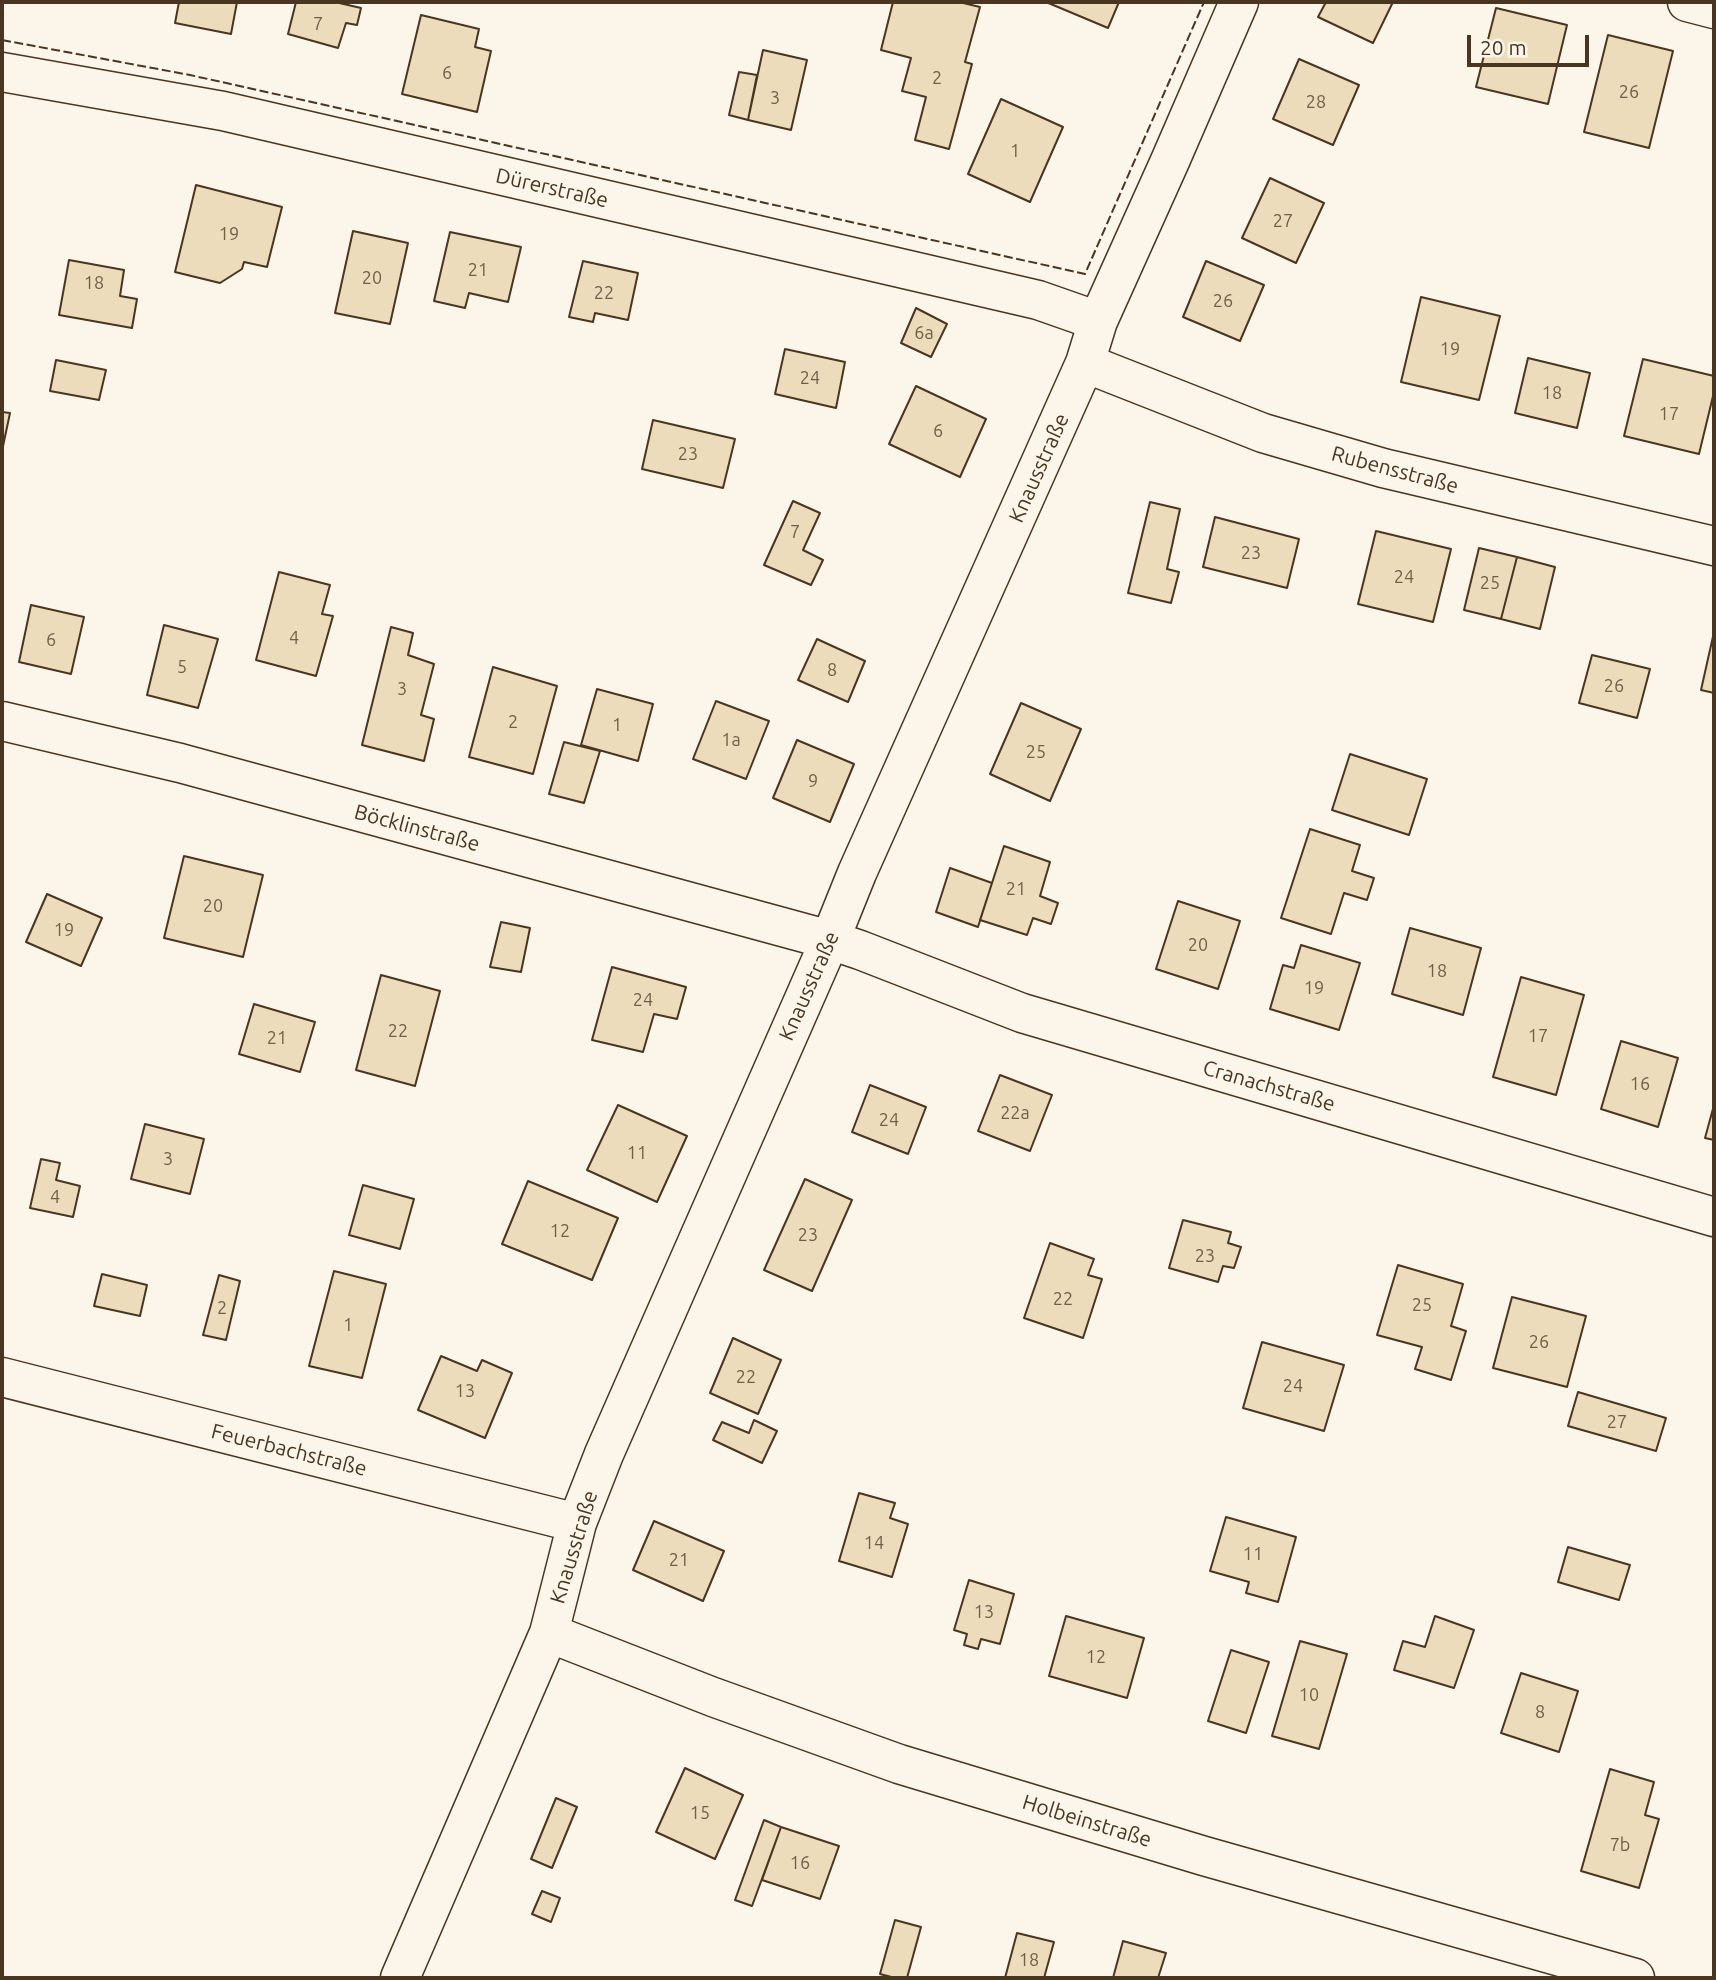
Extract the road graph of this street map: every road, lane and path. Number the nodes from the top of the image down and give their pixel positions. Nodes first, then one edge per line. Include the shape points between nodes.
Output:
1 (1239, 2) edge
2 (1687, 2) edge
3 (1714, 9) edge
4 (2, 72) edge
5 (1098, 321) junction
6 (1086, 363) junction
7 (1714, 547) edge
8 (2, 722) edge
9 (830, 940) junction
10 (1714, 1217) edge
11 (2, 1377) edge
12 (577, 1523) junction
13 (549, 1633) junction
14 (400, 1978) edge
15 (1635, 1978) edge

1 - 5 street, Knausstraße
2 - 3 street
4 - 5 street, Dürerstraße via 222,111 1038,300
5 - 6 street, Knausstraße
6 - 7 street, Rubensstraße via 1263,433 1384,468
6 - 9 street, Knausstraße
8 - 9 street, Böcklinstraße via 180,763
9 - 10 street, Cranachstraße via 1022,1013
9 - 12 street, Knausstraße
11 - 12 street, Feuerbachstraße
12 - 13 street, Knausstraße
13 - 14 street, Knausstraße
13 - 15 street, Holbeinstraße via 899,1764

